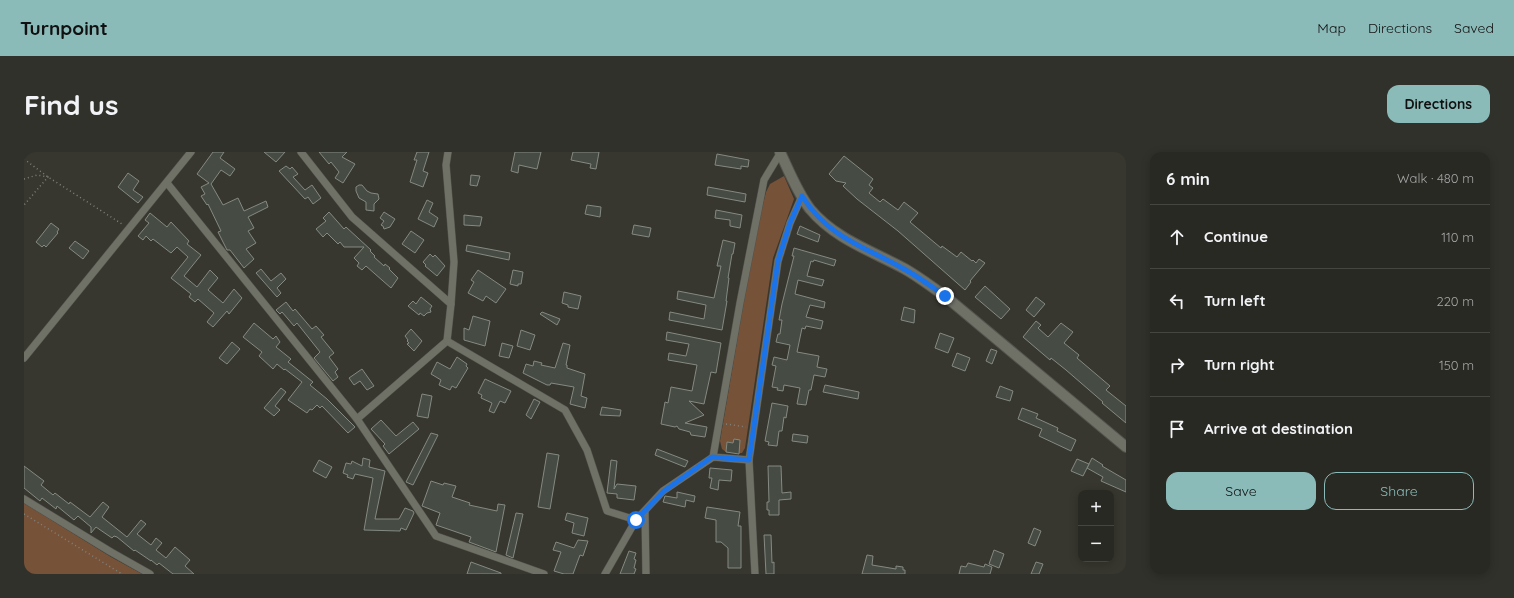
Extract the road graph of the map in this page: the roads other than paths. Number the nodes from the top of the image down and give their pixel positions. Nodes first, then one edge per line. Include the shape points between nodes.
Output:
1 (191, 152) edge
2 (301, 152) edge
3 (448, 152) edge
4 (780, 152) edge
5 (167, 183) junction
6 (802, 196) junction
7 (451, 304) junction
8 (447, 340) junction
9 (24, 358) edge
10 (357, 419) junction
11 (1126, 447) edge
12 (712, 457) junction
13 (749, 460) junction
14 (24, 499) edge
15 (645, 512) junction
16 (636, 520) junction
17 (150, 574) edge
18 (544, 574) edge
19 (605, 574) edge
20 (646, 574) edge
21 (755, 574) edge

1 - 5 street
2 - 7 street via 352,217
3 - 7 street via 446,165 454,262
4 - 6 main road
4 - 12 street via 764,180
5 - 9 street
5 - 10 street
6 - 11 main road via 812,211 832,230 904,268 935,289
6 - 13 street via 778,261
7 - 8 street
8 - 10 street
8 - 16 street via 565,410 587,450 607,511
10 - 18 street via 436,536
12 - 13 street
12 - 15 street via 664,491
13 - 21 street
14 - 17 street
15 - 16 street
15 - 20 street
16 - 19 street

